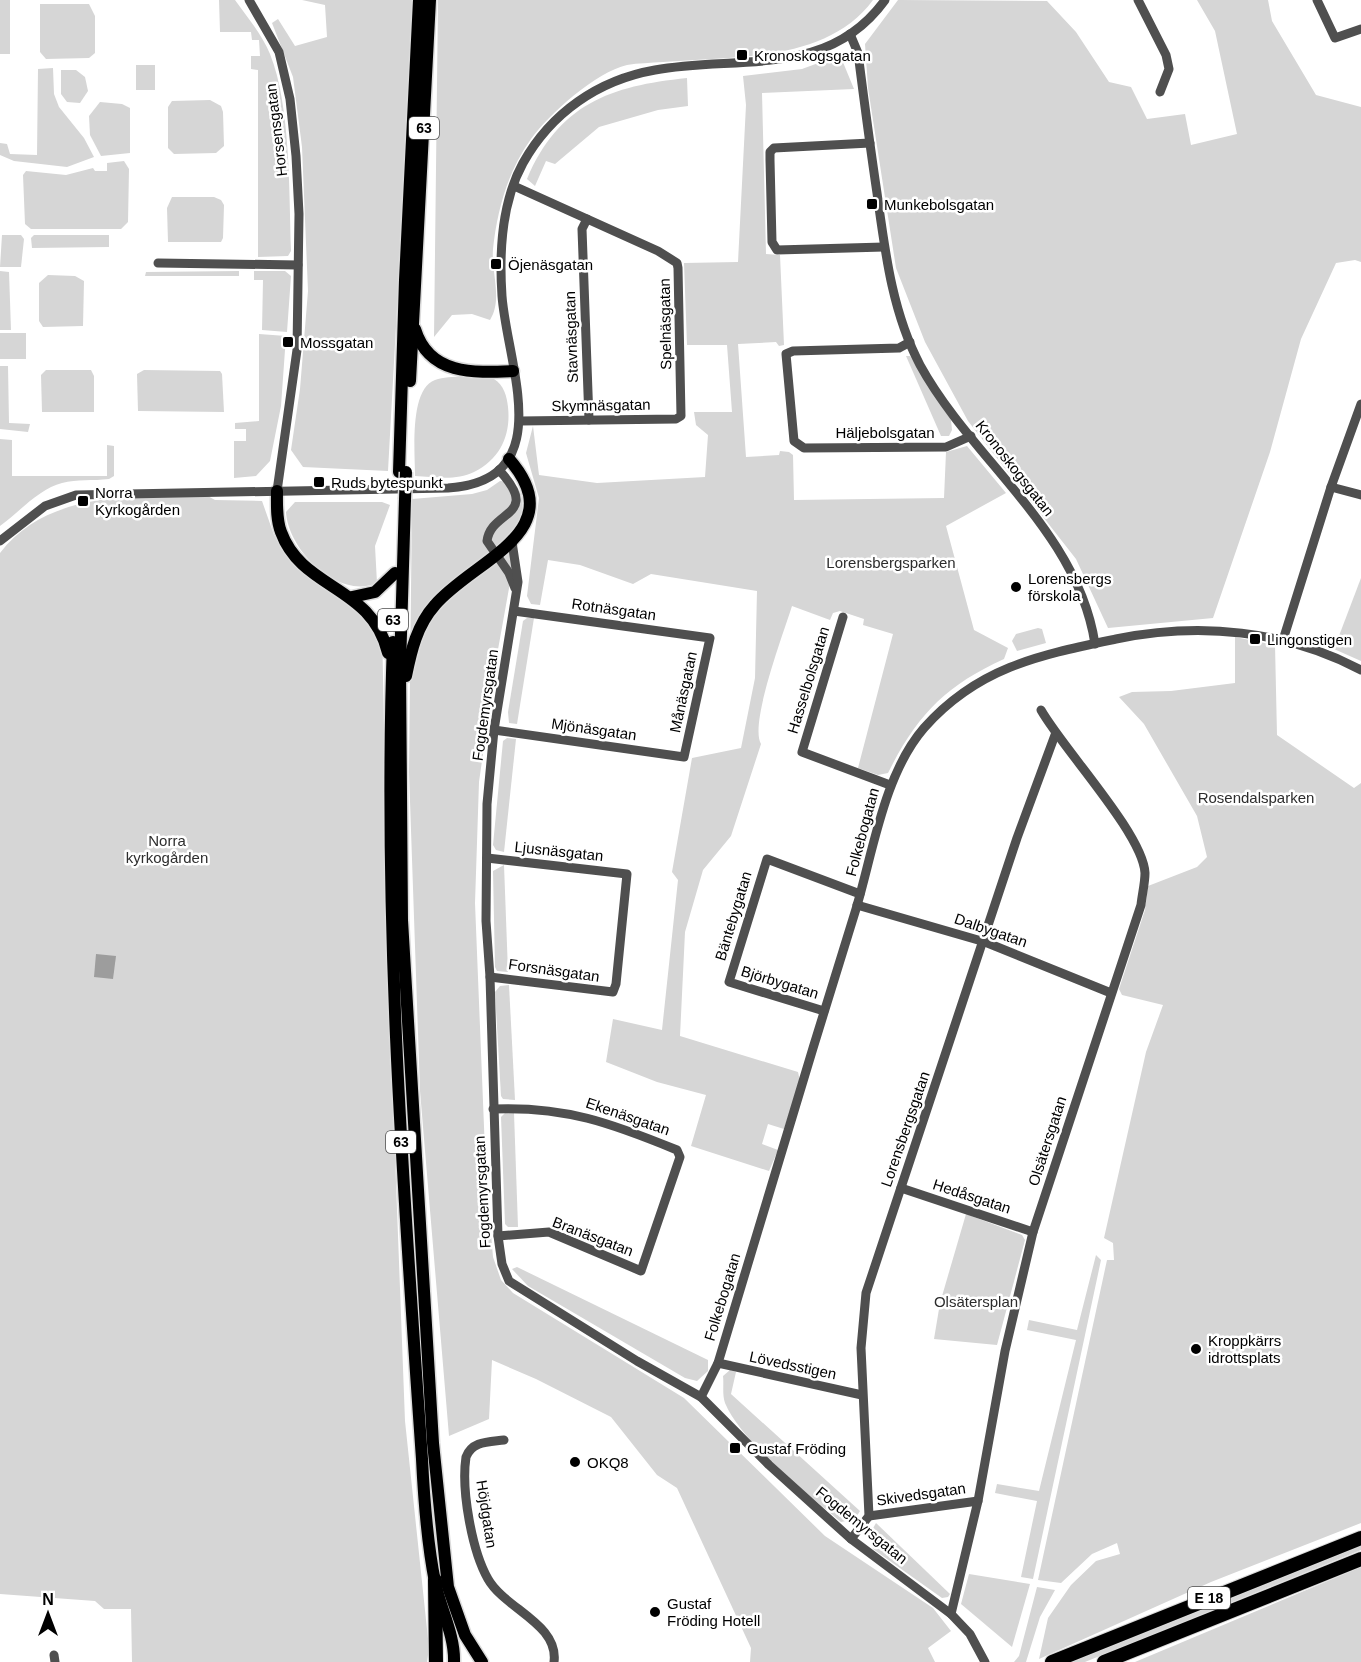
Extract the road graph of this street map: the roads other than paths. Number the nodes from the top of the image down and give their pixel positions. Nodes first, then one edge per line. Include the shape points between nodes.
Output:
1 (249, 0) edge
2 (419, 0) edge
3 (430, 0) edge
4 (885, 0) edge
5 (1138, 0) edge
6 (1317, 0) edge
7 (1361, 29) edge
8 (850, 34) junction
9 (1160, 92) dead end
10 (870, 143) junction
11 (514, 186) junction
12 (587, 219) junction
13 (884, 247) junction
14 (158, 263) dead end
15 (298, 265) junction
16 (413, 322) junction
17 (910, 342) junction
18 (513, 371) junction
19 (1361, 404) edge
20 (681, 416) joint
21 (589, 420) junction
22 (520, 421) junction
23 (971, 436) junction
24 (509, 459) junction
25 (499, 470) junction
26 (402, 472) junction
27 (1330, 487) junction
28 (277, 491) junction
29 (1361, 495) edge
30 (401, 499) junction
31 (0, 541) edge
32 (512, 542) junction
33 (495, 556) junction
34 (395, 573) junction
35 (517, 596) junction
36 (352, 597) junction
37 (514, 611) junction
38 (843, 617) dead end
39 (710, 638) joint
40 (1283, 640) junction
41 (1095, 644) junction
42 (392, 666) junction
43 (1361, 670) edge
44 (400, 704) junction
45 (1041, 710) dead end
46 (494, 730) junction
47 (1055, 735) junction
48 (686, 752) joint
49 (890, 785) junction
50 (487, 858) junction
51 (860, 894) junction
52 (857, 905) junction
53 (985, 942) junction
54 (490, 976) junction
55 (729, 982) joint
56 (613, 992) joint
57 (1111, 993) junction
58 (824, 1011) junction
59 (493, 1109) junction
60 (901, 1188) junction
61 (1032, 1232) junction
62 (498, 1236) junction
63 (641, 1271) joint
64 (718, 1363) junction
65 (862, 1395) junction
66 (701, 1397) junction
67 (504, 1440) dead end
68 (978, 1501) junction
69 (869, 1516) junction
70 (1361, 1538) edge
71 (851, 1539) junction
72 (1361, 1559) edge
73 (435, 1580) junction
74 (951, 1614) junction
75 (1054, 1661) edge
76 (436, 1662) edge
77 (454, 1662) edge
78 (482, 1662) edge
79 (554, 1662) edge
80 (985, 1662) edge
81 (1104, 1662) edge

1 - 15 street, Horsensgatan via 279,52 290,99 296,156
2 - 26 main road, 63 via 405,269
3 - 16 main road, 63
4 - 8 street
5 - 9 street via 1166,56 1169,69
6 - 7 street via 1335,38
8 - 10 street, Kronoskogsgatan via 858,53
8 - 11 street via 823,50 789,59 656,70 602,87 573,103 551,124 531,150
10 - 13 street, Kronoskogsgatan
10 - 13 street via 774,148 770,152 772,242 775,250
11 - 12 street
11 - 18 street via 504,216 501,277
12 - 20 street, Spelnäsgatan via 677,263
12 - 21 street, Stavnäsgatan via 582,229
13 - 17 street, Kronoskogsgatan
14 - 15 street
15 - 28 street, Horsensgatan via 297,350
16 - 18 main road via 425,350 438,363 473,372
16 - 26 main road, 63
17 - 23 street, Kronoskogsgatan via 951,414
17 - 23 street, Häljebolsgatan via 899,348 786,354 794,441 804,448 946,447
18 - 22 street
19 - 27 street
20 - 21 street, Skymnäsgatan
21 - 22 street, Skymnäsgatan
22 - 24 street
23 - 41 street, Kronoskogsgatan via 1058,550 1080,590
24 - 25 street
24 - 32 main road via 524,480 530,501 524,527
25 - 28 street via 464,487
25 - 33 street via 514,488 516,501 510,514 494,526 488,537 488,546
26 - 30 main road, 63
27 - 29 street
27 - 40 street
28 - 31 street via 76,495 45,506
28 - 36 main road via 278,525 287,545 315,574
30 - 34 main road, 63
30 - 44 main road, 63
32 - 33 main road
32 - 35 street, Fogdemyrsgatan via 518,574
33 - 35 street via 509,573
33 - 44 main road via 429,611 415,639
34 - 36 main road via 375,592
34 - 42 main road, 63
35 - 37 street, Fogdemyrsgatan
36 - 42 main road via 383,634
37 - 39 street, Rotnäsgatan
37 - 46 street, Fogdemyrsgatan
38 - 49 street, Hasselbolsgatan via 802,752
39 - 48 street, Månäsgatan
40 - 41 street, Folkebogatan via 1228,631 1191,630
40 - 43 street, Folkebogatan
41 - 49 street, Folkebogatan via 1013,664 980,680 922,730
42 - 73 main road, 63 via 391,849 398,1094 423,1482
44 - 78 main road, 63 via 402,920 440,1520 453,1608
45 - 47 street, Olsätersgatan
46 - 48 street, Mjönäsgatan via 682,757
46 - 50 street, Fogdemyrsgatan
47 - 53 street, Lorensbergsgatan via 1017,838
47 - 57 street, Olsätersgatan via 1128,829 1145,871 1141,905
49 - 51 street, Folkebogatan
50 - 54 street, Fogdemyrsgatan
50 - 56 street, Ljusnäsgatan via 627,874
51 - 52 street, Folkebogatan
51 - 55 street, Bäntebygatan via 767,859
52 - 53 street, Dalbygatan
52 - 58 street, Folkebogatan
53 - 57 street, Dalbygatan
53 - 60 street, Lorensbergsgatan
54 - 56 street, Forsnäsgatan
54 - 59 street, Fogdemyrsgatan
55 - 58 street, Björbygatan
57 - 61 street, Olsätersgatan
58 - 64 street, Folkebogatan
59 - 62 street, Fogdemyrsgatan
59 - 63 street, Ekenäsgatan via 526,1107 589,1116 679,1152
60 - 61 street, Hedåsgatan
60 - 65 street, Lorensbergsgatan via 866,1293
61 - 68 street, Olsätersgatan via 1005,1351
62 - 63 street, Branäsgatan via 549,1232
62 - 66 street, Fogdemyrsgatan via 509,1281
64 - 65 street, Lövedsstigen
64 - 66 street, Folkebogatan
65 - 69 street, Lorensbergsgatan
66 - 71 street, Fogdemyrsgatan
67 - 79 street, Höjdgatan via 481,1442 468,1450 466,1457 469,1516 477,1552 496,1591 549,1636 555,1648
68 - 69 street, Skivedsgatan
68 - 74 street, Olsätersgatan
69 - 71 street
70 - 75 highway, E 18
71 - 74 street, Fogdemyrsgatan
72 - 81 highway, E 18
73 - 76 highway
73 - 77 main road, 63 via 454,1648
74 - 80 street, Fogdemyrsgatan via 970,1634

